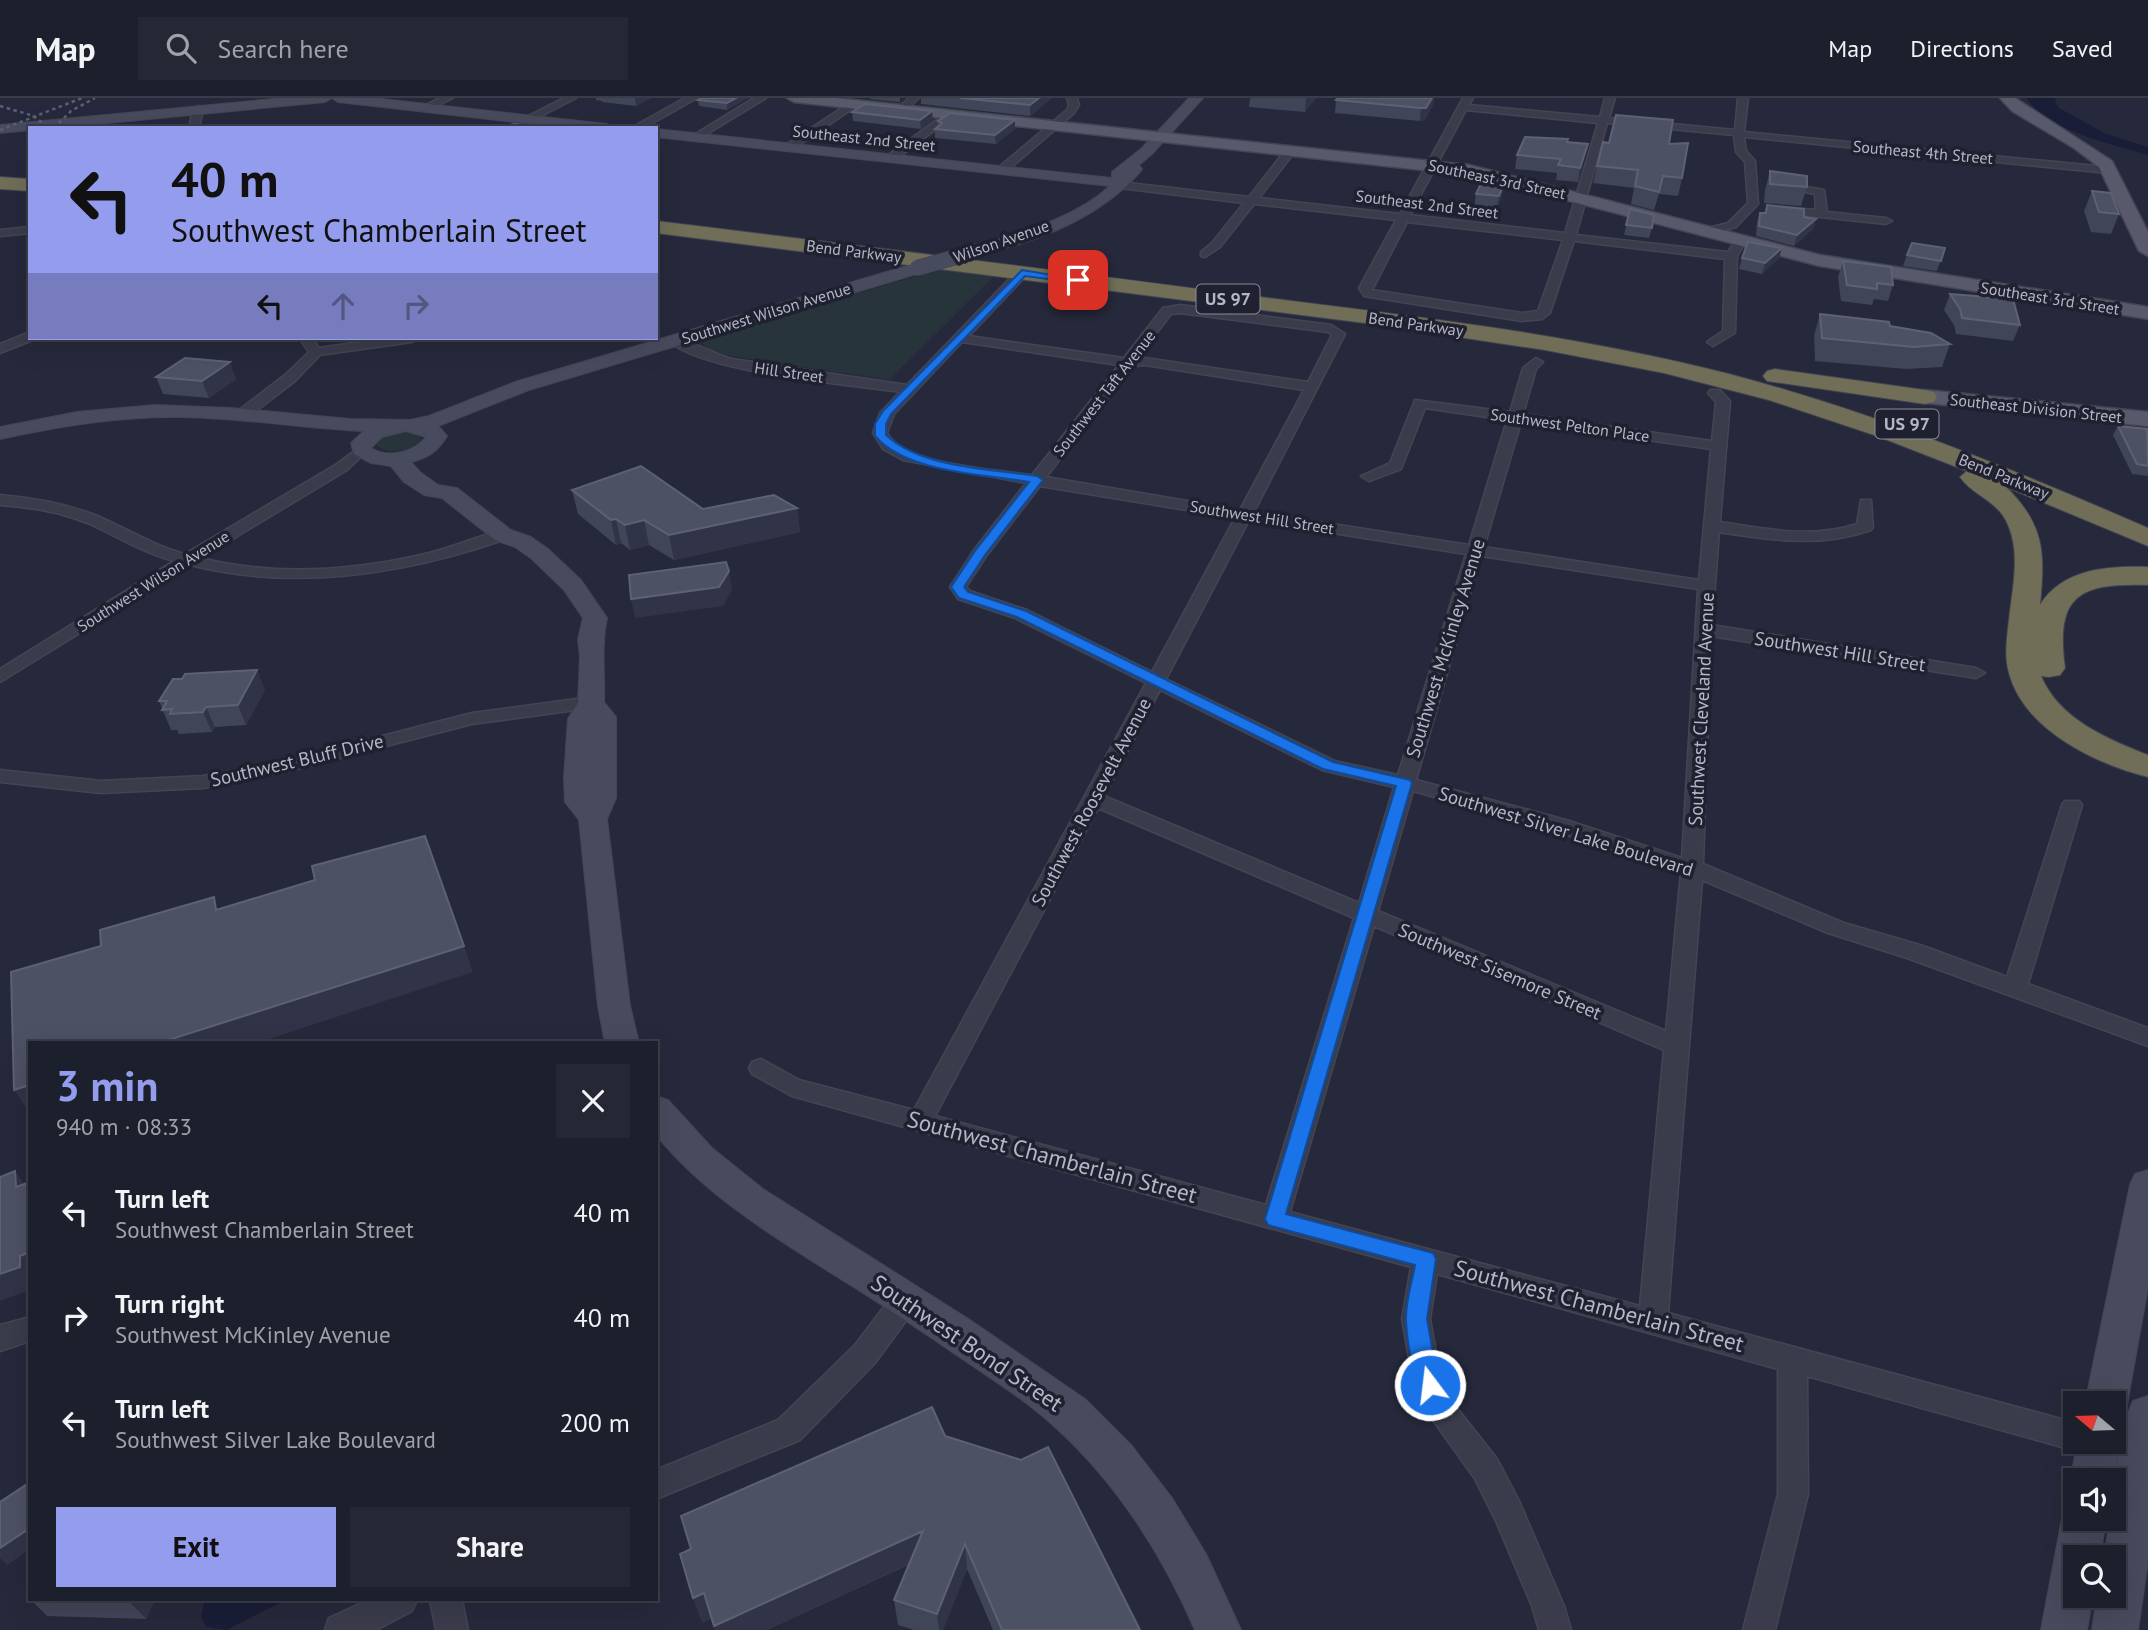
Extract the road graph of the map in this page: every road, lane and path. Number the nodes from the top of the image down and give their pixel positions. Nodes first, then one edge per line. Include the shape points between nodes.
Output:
1 (325, 98) edge
2 (338, 98) edge
3 (448, 98) edge
4 (571, 98) edge
5 (692, 98) edge
6 (761, 98) edge
7 (795, 98) edge
8 (1072, 98) edge
9 (1196, 98) edge
10 (1610, 98) edge
11 (1743, 98) edge
12 (1999, 98) edge
13 (2007, 98) edge
14 (1466, 102) edge
15 (854, 104) junction
16 (908, 104) edge
17 (425, 108) junction
18 (198, 109) junction
19 (951, 114) junction
20 (527, 119) junction
21 (1604, 120) junction
22 (1055, 125) junction
23 (28, 126) edge
24 (30, 126) edge
25 (194, 126) edge
26 (514, 126) edge
27 (589, 126) edge
28 (640, 126) edge
29 (0, 129) edge
30 (658, 133) edge
31 (1739, 133) junction
32 (1162, 136) junction
33 (694, 138) junction
34 (788, 148) junction
35 (1291, 149) junction
36 (1939, 153) junction
37 (891, 158) junction
38 (2014, 160) junction
39 (1433, 164) junction
40 (1942, 167) dead end
41 (2107, 168) junction
42 (1002, 170) junction
43 (2019, 175) dead end
44 (1752, 182) junction
45 (0, 183) edge
46 (1115, 183) junction
47 (28, 184) edge
48 (0, 190) edge
49 (28, 191) edge
50 (1581, 196) junction
51 (1252, 201) junction
52 (1749, 207) junction
53 (1814, 214) junction
54 (658, 219) edge
55 (1403, 219) junction
56 (1886, 221) dead end
57 (658, 227) edge
58 (28, 230) edge
59 (0, 233) edge
60 (1569, 238) junction
61 (1737, 240) junction
62 (2148, 251) edge
63 (1205, 254) dead end
64 (917, 268) joint
65 (1022, 273) junction
66 (2148, 313) edge
67 (1339, 334) joint
68 (28, 337) edge
69 (958, 338) junction
70 (307, 340) edge
71 (398, 340) edge
72 (674, 340) junction
73 (1713, 342) dead end
74 (0, 349) edge
75 (316, 352) junction
76 (1657, 354) junction
77 (1127, 362) junction
78 (1536, 362) dead end
79 (1313, 387) junction
80 (908, 389) junction
81 (1715, 393) dead end
82 (496, 396) junction
83 (1925, 397) joint
84 (1795, 400) junction
85 (243, 414) junction
86 (1515, 417) junction
87 (2148, 419) edge
88 (318, 424) junction
89 (405, 426) junction
90 (0, 433) edge
91 (433, 444) junction
92 (1720, 446) junction
93 (374, 453) junction
94 (1369, 476) dead end
95 (1037, 480) junction
96 (449, 493) junction
97 (0, 499) edge
98 (1866, 503) dead end
99 (1244, 515) junction
100 (2148, 521) edge
101 (1713, 526) junction
102 (503, 536) junction
103 (2148, 538) edge
104 (1474, 551) junction
105 (187, 560) junction
106 (2148, 576) edge
107 (1708, 586) junction
108 (958, 587) joint
109 (1703, 629) junction
110 (1976, 673) dead end
111 (0, 677) edge
112 (1155, 682) junction
113 (592, 703) junction
114 (2148, 750) edge
115 (2148, 767) edge
116 (0, 776) edge
117 (1405, 783) junction
118 (1093, 799) junction
119 (2072, 805) dead end
120 (1692, 868) junction
121 (1367, 915) junction
122 (2015, 988) junction
123 (2148, 1037) edge
124 (623, 1041) edge
125 (1676, 1045) junction
126 (761, 1068) dead end
127 (658, 1113) edge
128 (921, 1120) junction
129 (2148, 1185) edge
130 (1275, 1219) junction
131 (1426, 1259) junction
132 (906, 1299) junction
133 (1653, 1321) junction
134 (28, 1330) edge
135 (0, 1338) edge
136 (1792, 1358) junction
137 (2105, 1391) edge
138 (2063, 1432) edge
139 (2146, 1441) edge
140 (658, 1484) edge
141 (399, 1601) edge
142 (446, 1601) edge
143 (2068, 1608) edge
144 (341, 1630) edge
145 (452, 1630) edge
146 (1218, 1630) edge
147 (1555, 1630) edge
148 (1759, 1630) edge
149 (2064, 1630) edge
150 (2115, 1630) edge

1 - 18 street
2 - 17 street
3 - 17 street
4 - 20 street
5 - 28 street
6 - 33 street
7 - 15 main road, Southeast 3rd Street
8 - 22 street via 1071,111
9 - 32 street, Wilson Avenue
10 - 21 street
11 - 31 street
12 - 41 main road via 2011,110
13 - 41 main road via 2099,158
14 - 21 street, Southeast 4th Street
14 - 39 street
15 - 16 main road, Southeast 3rd Street
15 - 34 street
16 - 19 main road, Southeast 3rd Street
17 - 20 street
18 - 24 street
18 - 25 street
19 - 22 main road, Southeast 3rd Street
19 - 37 street
20 - 26 street
20 - 27 street
21 - 31 street, Southeast 4th Street
21 - 50 street
22 - 32 main road, Southeast 3rd Street
22 - 42 street
23 - 29 street
30 - 33 street, Southeast 2nd Street
31 - 36 street, Southeast 4th Street
31 - 44 street
32 - 35 main road, Southeast 3rd Street
32 - 46 street, Wilson Avenue via 1132,166 1135,169
33 - 34 street, Southeast 2nd Street
34 - 37 street, Southeast 2nd Street
35 - 39 main road, Southeast 3rd Street
35 - 51 street
36 - 38 street, Southeast 4th Street
36 - 40 street
37 - 42 street, Southeast 2nd Street
38 - 41 street, Southeast 4th Street
38 - 43 street
39 - 50 main road, Southeast 3rd Street
39 - 55 street
41 - 62 main road
42 - 46 street, Southeast 2nd Street
44 - 52 street via 1753,204
44 - 53 street via 1820,192 1822,214
45 - 47 highway
46 - 51 street, Southeast 2nd Street
46 - 64 street, Wilson Avenue, bridge via 1088,208 1028,234
48 - 49 highway
50 - 60 street
50 - 61 main road, Southeast 3rd Street
51 - 55 street, Southeast 2nd Street
51 - 63 street
52 - 53 street
52 - 61 street
53 - 56 street
54 - 76 highway, Bend Parkway / US 97 via 1429,316
55 - 60 street, Southeast 2nd Street
55 - 60 street via 1365,288 1368,293 1522,317 1544,313
57 - 65 highway, Bend Parkway / US 97
58 - 59 street
60 - 61 street, Southeast 2nd Street
61 - 66 main road, Southeast 3rd Street via 1872,270
61 - 73 street via 1728,333
64 - 72 street, Southwest Wilson Avenue
65 - 69 street
65 - 84 highway, Bend Parkway / US 97 via 1562,346
67 - 77 street, Southwest Taft Avenue via 1331,329 1180,309 1167,311
67 - 79 street, Southwest Roosevelt Avenue
68 - 74 street
69 - 77 street
69 - 80 street
70 - 75 street
71 - 75 street
72 - 80 street, Hill Street via 723,361
72 - 82 street, Southwest Wilson Avenue
75 - 85 street
76 - 83 highway
76 - 100 highway, Bend Parkway / US 97 via 1788,387 1940,435 2070,484
77 - 79 street via 1146,361
77 - 95 street, Southwest Taft Avenue
78 - 86 street, Southwest McKinley Avenue
79 - 99 street, Southwest Roosevelt Avenue
80 - 95 street, Southwest Hill Street via 880,424 881,436 891,447 923,461
81 - 92 street, Southwest Cleveland Avenue via 1723,401
82 - 89 street, Southwest Wilson Avenue via 435,421
82 - 91 street, Southwest Wilson Avenue
83 - 87 main road, Southeast Division Street
84 - 103 highway, Bend Parkway / US 97 via 2004,475
84 - 115 highway via 1956,467 2008,501 2023,523 2029,545 2022,651 2028,682 2045,708 2077,734
85 - 88 street
85 - 90 street via 112,413
86 - 92 street, Southwest Pelton Place
86 - 94 street, Southwest Pelton Place via 1420,403 1396,466
86 - 104 street, Southwest McKinley Avenue
88 - 89 street
88 - 93 street via 348,433
89 - 91 street via 435,432
89 - 93 street via 375,433
91 - 93 street, Southwest Wilson Avenue
91 - 96 street via 428,461 449,486
92 - 101 street, Southwest Cleveland Avenue
93 - 96 street via 432,490
93 - 105 street, Southwest Wilson Avenue via 307,487
95 - 99 street, Southwest Hill Street
95 - 108 street, Southwest Taft Avenue
96 - 102 street
97 - 105 street via 84,516
98 - 101 street via 1865,527 1839,534 1790,536
99 - 104 street, Southwest Hill Street
99 - 112 street, Southwest Roosevelt Avenue
101 - 107 street, Southwest Cleveland Avenue
102 - 105 street via 376,569 285,574
102 - 113 street via 507,548 555,589 590,640
104 - 107 street, Southwest Hill Street
104 - 117 street, Southwest McKinley Avenue
105 - 111 street, Southwest Wilson Avenue
106 - 114 highway via 2098,577 2072,585 2053,608 2047,658 2054,682 2070,705 2095,724
107 - 109 street, Southwest Cleveland Avenue
108 - 112 street, Southwest Silver Lake Boulevard via 964,595 1021,614
109 - 110 street, Southwest Hill Street
109 - 120 street, Southwest Cleveland Avenue
112 - 117 street, Southwest Silver Lake Boulevard via 1329,766
112 - 118 street, Southwest Roosevelt Avenue
113 - 116 street, Southwest Bluff Drive via 456,722 224,779 99,787
113 - 124 street via 581,719 579,802 593,819 614,1006
117 - 120 street, Southwest Silver Lake Boulevard
117 - 121 street, Southwest McKinley Avenue
118 - 121 street, Southwest Sisemore Street
118 - 128 street, Southwest Roosevelt Avenue
119 - 122 street
120 - 122 street, Southwest Silver Lake Boulevard via 1836,928
120 - 125 street, Southwest Cleveland Avenue
121 - 125 street, Southwest Sisemore Street
121 - 130 street, Southwest McKinley Avenue
122 - 123 street, Southwest Silver Lake Boulevard
125 - 133 street, Southwest Cleveland Avenue
126 - 128 street, Southwest Chamberlain Street via 792,1087
127 - 132 street, Southwest Bond Street via 713,1173
128 - 130 street, Southwest Chamberlain Street
129 - 137 street
130 - 131 street, Southwest Chamberlain Street
131 - 133 street, Southwest Chamberlain Street
131 - 147 street via 1416,1319 1437,1405 1486,1469
132 - 140 street via 864,1354 789,1430
132 - 146 street, Southwest Bond Street via 1069,1412 1125,1469 1197,1578
133 - 136 street, Southwest Chamberlain Street
134 - 135 street
136 - 138 street, Southwest Chamberlain Street
136 - 148 street via 1793,1494
139 - 150 street
141 - 144 street
142 - 145 street
143 - 149 street

